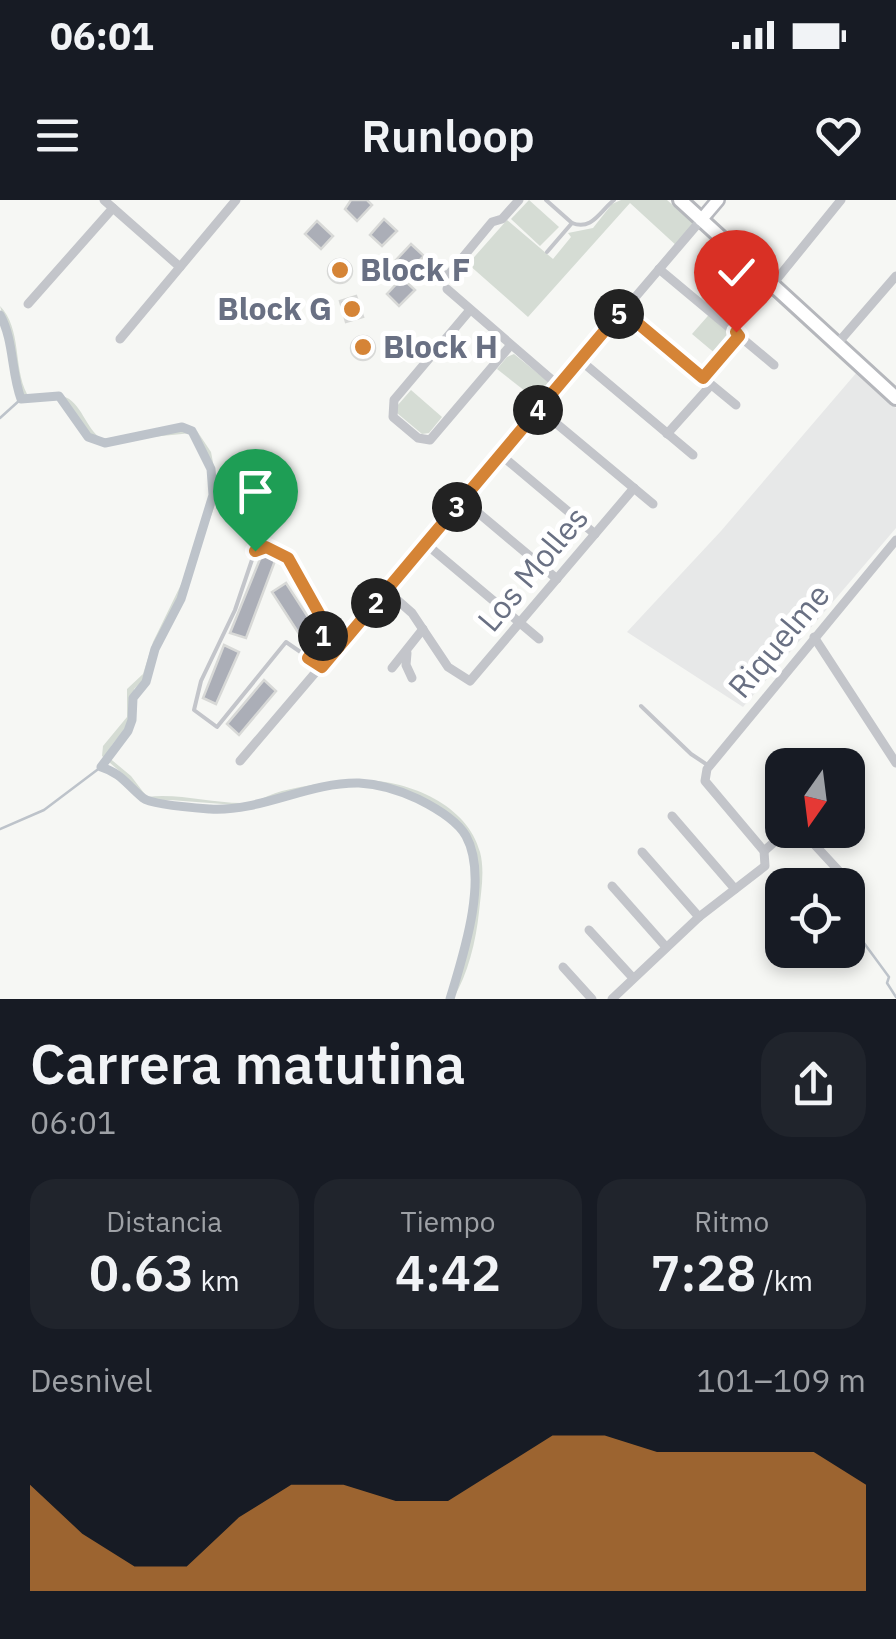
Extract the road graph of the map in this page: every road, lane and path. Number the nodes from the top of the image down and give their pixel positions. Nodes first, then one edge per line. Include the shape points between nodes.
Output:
1 (104, 200) edge
2 (236, 200) edge
3 (519, 200) edge
4 (546, 200) edge
5 (614, 200) edge
6 (680, 200) edge
7 (718, 200) edge
8 (841, 200) edge
9 (113, 208) junction
10 (700, 220) junction
11 (572, 223) junction
12 (547, 252) dead end
13 (180, 267) junction
14 (659, 269) junction
15 (758, 272) junction
16 (896, 276) edge
17 (772, 284) junction
18 (28, 304) dead end
19 (470, 310) junction
20 (622, 310) junction
21 (718, 318) junction
22 (739, 336) junction
23 (120, 340) dead end
24 (838, 344) junction
25 (510, 346) junction
26 (580, 360) junction
27 (774, 366) dead end
28 (707, 381) junction
29 (559, 386) junction
30 (896, 398) edge
31 (736, 405) dead end
32 (539, 409) junction
33 (668, 434) junction
34 (693, 454) dead end
35 (501, 455) junction
36 (634, 488) junction
37 (463, 500) junction
38 (653, 504) dead end
39 (595, 534) junction
40 (896, 540) edge
41 (426, 544) junction
42 (557, 579) junction
43 (387, 591) junction
44 (520, 623) junction
45 (423, 629) junction
46 (814, 636) junction
47 (539, 639) dead end
48 (407, 650) junction
49 (308, 658) junction
50 (322, 667) junction
51 (392, 668) dead end
52 (412, 678) dead end
53 (641, 706) dead end
54 (240, 761) dead end
55 (896, 763) edge
56 (708, 766) junction
57 (672, 816) dead end
58 (767, 848) edge
59 (818, 848) edge
60 (764, 851) junction
61 (642, 852) dead end
62 (836, 868) edge
63 (612, 886) dead end
64 (735, 889) junction
65 (699, 917) junction
66 (590, 930) dead end
67 (666, 947) junction
68 (563, 968) dead end
69 (633, 978) junction
70 (592, 999) edge
71 (612, 999) edge

1 - 9 street
2 - 13 street
3 - 19 street via 492,222 444,282
4 - 11 lane
5 - 11 lane via 590,225
6 - 10 main road
7 - 10 street
8 - 17 street
9 - 13 street
9 - 18 street
10 - 14 street
10 - 15 main road
11 - 12 lane
13 - 23 street
14 - 20 street
14 - 21 street
15 - 17 main road
15 - 21 street
16 - 24 street
17 - 24 main road
19 - 25 street
19 - 25 street via 394,400 393,417 430,440
20 - 26 street
20 - 28 street
21 - 22 street
22 - 27 street
22 - 28 street
24 - 30 main road
25 - 29 street
26 - 29 street
26 - 33 street
28 - 31 street
28 - 33 street
29 - 32 street
32 - 35 street
32 - 36 street
33 - 34 street
35 - 37 street
35 - 39 street
36 - 38 street
36 - 39 street, Los Molles
37 - 41 street
37 - 42 street
39 - 42 street, Los Molles
40 - 46 street, Riquelme
41 - 43 street
41 - 44 street
42 - 44 street, Los Molles
43 - 45 street
43 - 50 street
44 - 45 street, Los Molles via 470,682 448,667
44 - 47 street
45 - 48 street
46 - 55 street
46 - 56 street, Riquelme
48 - 51 street
48 - 52 street
49 - 49 lane via 325,623 288,558 261,548 194,710 217,727 286,642
49 - 50 lane
50 - 54 street
53 - 56 lane
56 - 60 street, Riquelme via 709,787
57 - 64 street
58 - 60 street
59 - 62 street
60 - 64 street via 765,866
61 - 65 street
63 - 67 street
64 - 65 street
65 - 67 street
66 - 69 street
67 - 69 street
68 - 70 street
69 - 71 street

